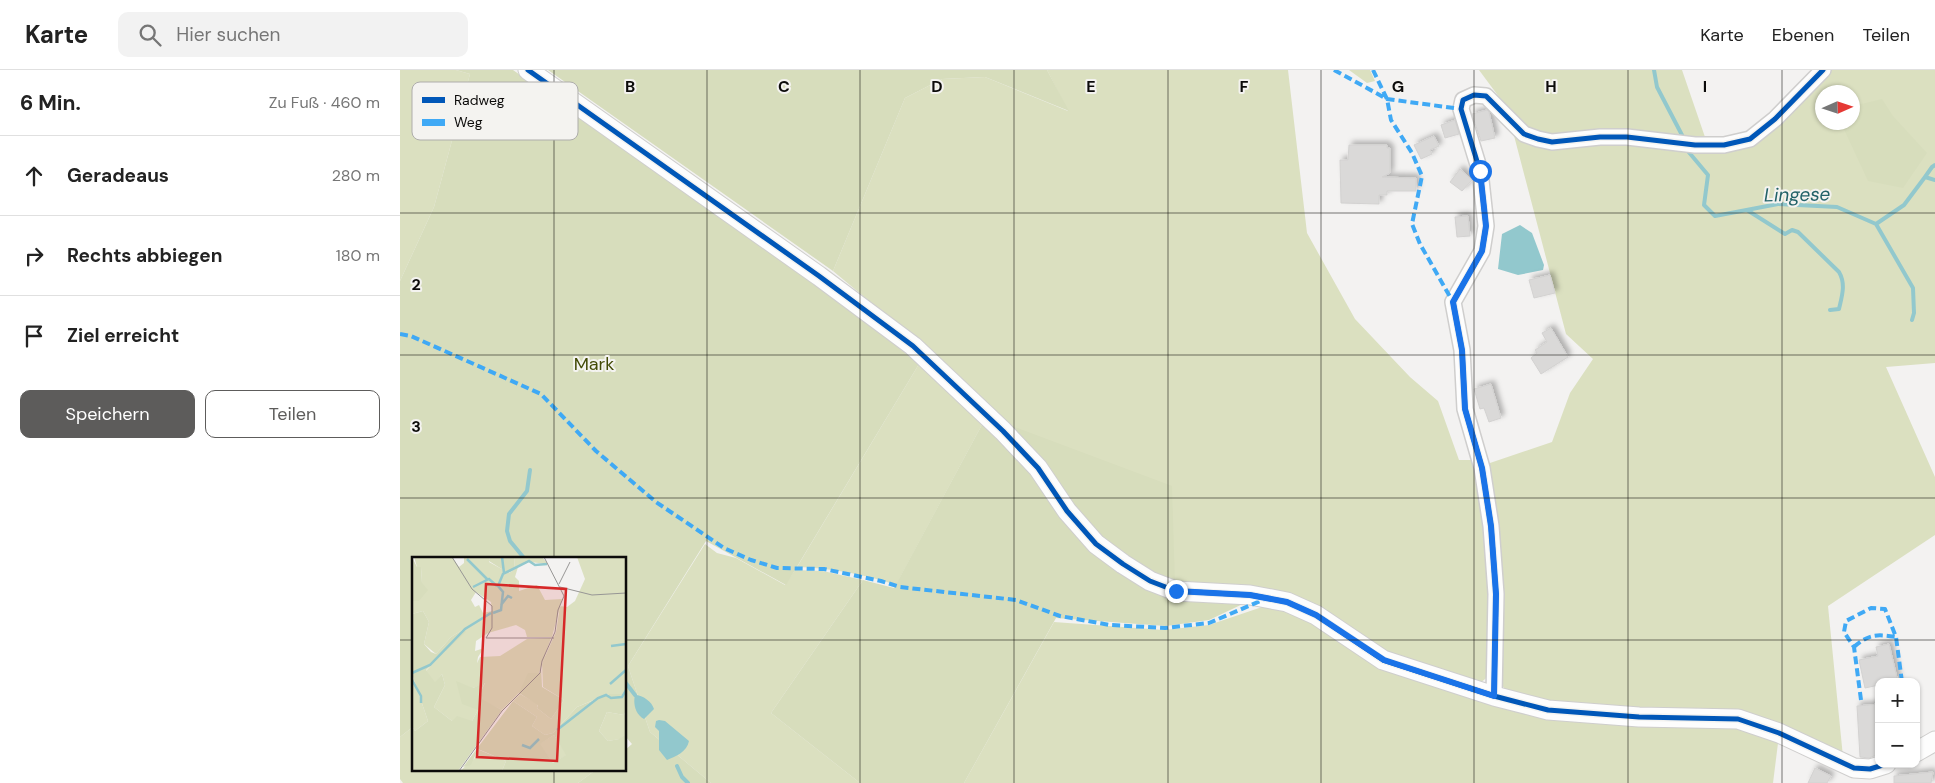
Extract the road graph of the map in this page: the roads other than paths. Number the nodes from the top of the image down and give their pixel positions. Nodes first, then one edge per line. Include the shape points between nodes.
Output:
1 (528, 70) edge
2 (1823, 70) edge
3 (545, 82) edge
4 (578, 105) edge
5 (1494, 696) junction
6 (1935, 741) edge
7 (1920, 750) edge
8 (1875, 767) edge

1 - 3 street
2 - 5 street via 1750,139 1724,145 1600,137 1552,142 1524,134 1486,96 1474,95 1463,100 1461,109 1480,171 1486,226 1482,251 1453,302 1462,350 1465,409 1482,468 1491,526 1496,594
4 - 5 street via 913,346 1004,431 1038,468 1072,517 1096,544 1123,564 1150,581 1176,591 1250,595 1287,602 1316,615 1384,660
5 - 8 street via 1548,710 1738,719 1779,733 1854,768
6 - 7 street

